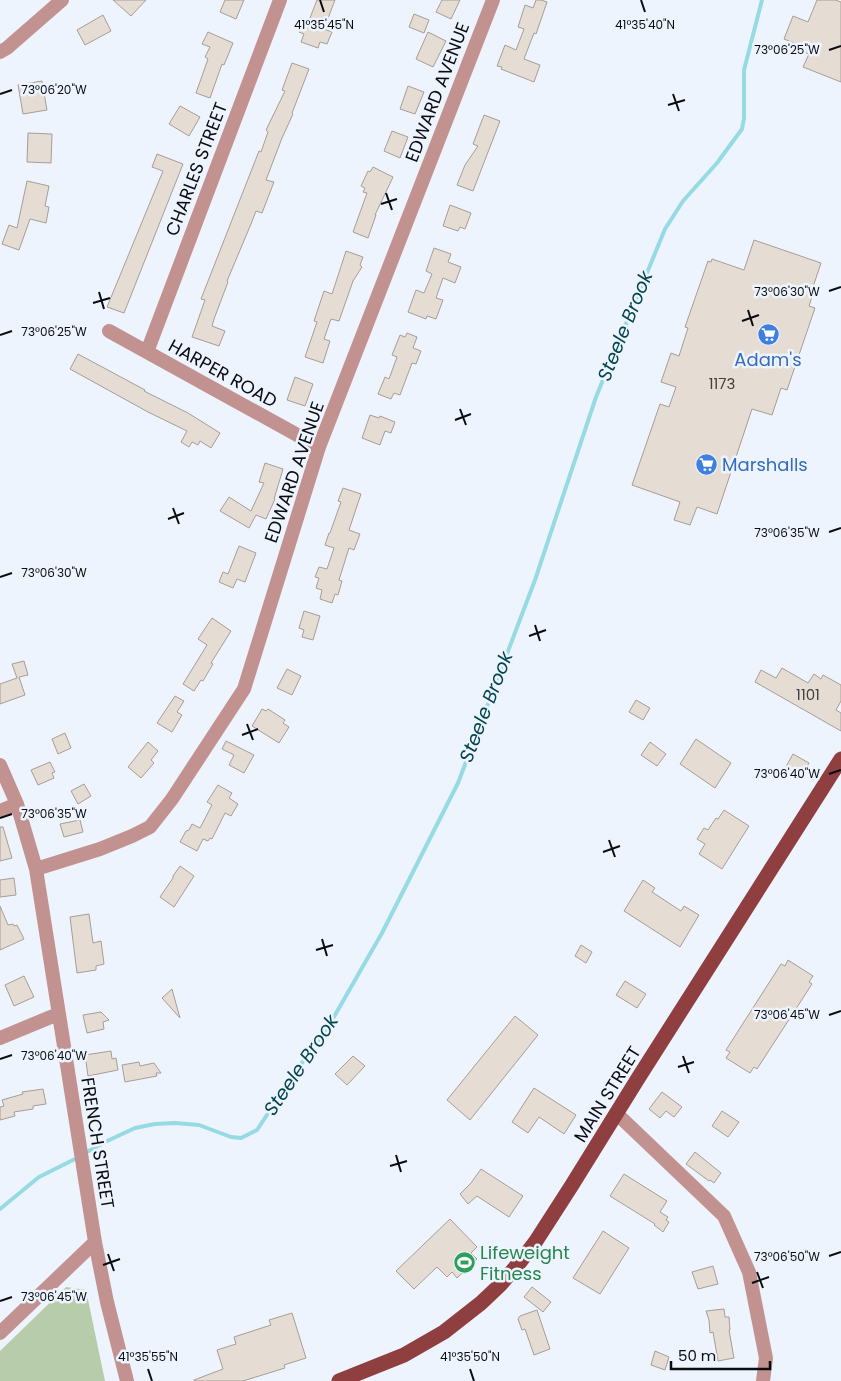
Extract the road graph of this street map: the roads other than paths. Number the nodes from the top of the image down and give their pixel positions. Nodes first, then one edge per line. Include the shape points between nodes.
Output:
1 (62, 0) edge
2 (280, 0) edge
3 (494, 0) edge
4 (0, 52) edge
5 (109, 331) dead end
6 (147, 352) junction
7 (319, 447) junction
8 (841, 759) edge
9 (0, 765) edge
10 (17, 804) junction
11 (0, 811) edge
12 (36, 869) junction
13 (58, 1014) junction
14 (0, 1038) edge
15 (616, 1113) junction
16 (95, 1242) junction
17 (0, 1333) edge
18 (127, 1381) edge
19 (339, 1381) edge
20 (763, 1381) edge

1 - 4 street
2 - 6 street, CHARLES STREET
3 - 7 street, EDWARD AVENUE
5 - 6 street, HARPER ROAD
6 - 7 street, HARPER ROAD
7 - 12 street, EDWARD AVENUE via 244,689 172,799 150,827 100,849
8 - 15 main road, MAIN STREET
9 - 10 street, FRENCH STREET
10 - 11 street
10 - 12 street, FRENCH STREET
12 - 13 street, FRENCH STREET
13 - 14 street
13 - 16 street, FRENCH STREET
15 - 19 main road, MAIN STREET via 536,1241 500,1285 444,1332 404,1355
15 - 20 street via 724,1216 749,1272 766,1358
16 - 17 street
16 - 18 street, FRENCH STREET via 106,1302

